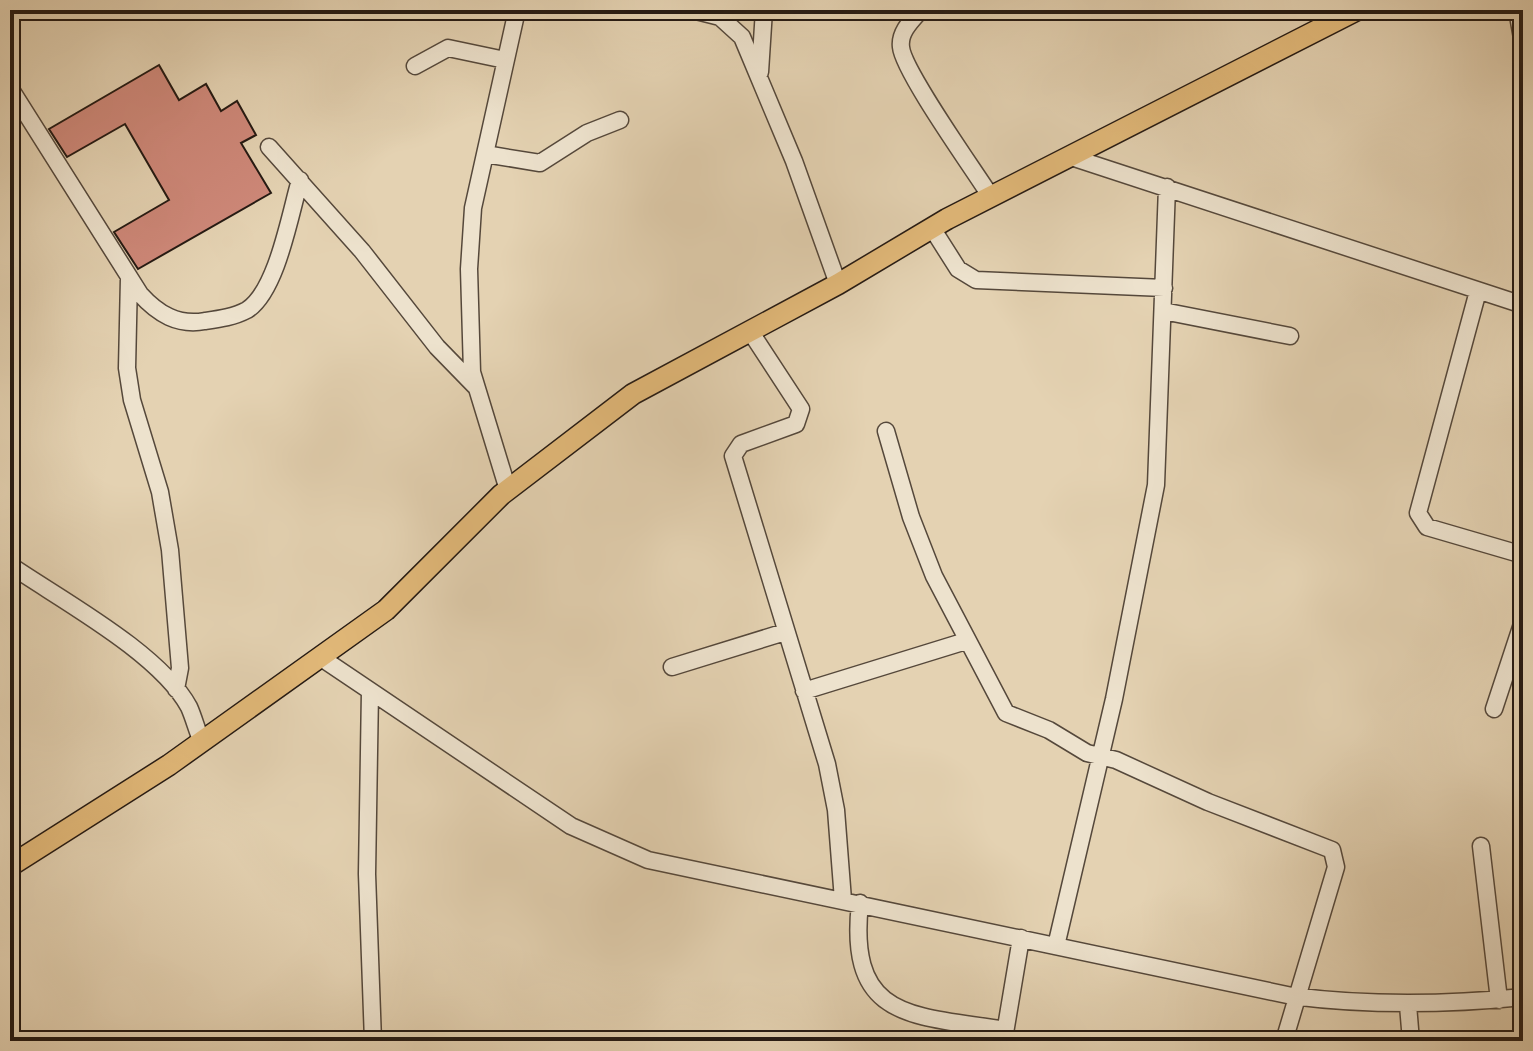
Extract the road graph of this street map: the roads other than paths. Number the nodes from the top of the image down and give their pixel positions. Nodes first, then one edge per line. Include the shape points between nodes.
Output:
1 (517, 10) edge
2 (692, 10) edge
3 (764, 10) edge
4 (921, 10) edge
5 (1357, 10) edge
6 (1517, 10) edge
7 (1522, 38) edge
8 (505, 60) junction
9 (415, 66) dead end
10 (760, 74) junction
11 (10, 88) edge
12 (620, 120) dead end
13 (269, 147) dead end
14 (485, 154) junction
15 (1071, 157) junction
16 (300, 180) junction
17 (1167, 187) junction
18 (991, 197) junction
19 (932, 228) junction
20 (129, 278) junction
21 (838, 284) junction
22 (1164, 288) junction
23 (1478, 291) junction
24 (1523, 305) edge
25 (1163, 311) junction
26 (750, 331) junction
27 (1290, 336) dead end
28 (476, 387) junction
29 (886, 431) dead end
30 (508, 490) junction
31 (1523, 555) edge
32 (10, 565) edge
33 (1522, 630) edge
34 (785, 632) junction
35 (966, 641) junction
36 (320, 657) junction
37 (672, 667) dead end
38 (176, 689) junction
39 (370, 691) junction
40 (804, 691) junction
41 (1494, 709) dead end
42 (202, 742) junction
43 (1102, 757) junction
44 (1481, 846) dead end
45 (10, 866) edge
46 (851, 902) junction
47 (1021, 938) junction
48 (1056, 946) junction
49 (1297, 996) junction
50 (1523, 997) edge
51 (1499, 1000) junction
52 (1408, 1005) junction
53 (1004, 1036) edge
54 (373, 1041) edge
55 (1284, 1041) edge
56 (1411, 1041) edge

1 - 8 street
2 - 10 street via 730,23
3 - 10 street
4 - 18 street via 905,29 900,49
5 - 15 main road
6 - 7 street
8 - 9 street via 448,48
8 - 14 street
10 - 21 street
11 - 20 street
12 - 14 street via 587,133 540,163
13 - 16 street
14 - 28 street via 470,235 469,354
15 - 17 street
15 - 18 main road
16 - 20 street via 278,258 249,309 183,322 152,308
16 - 28 street
17 - 22 street
17 - 23 street
18 - 19 main road
19 - 21 main road
19 - 22 street via 958,269 976,280
20 - 38 street via 127,368 170,550 180,668
21 - 26 main road
22 - 25 street
23 - 24 street
23 - 31 street via 1418,513 1427,527
25 - 27 street
25 - 43 street via 1156,485
26 - 30 main road via 633,394
26 - 34 street via 799,402 802,415 796,424 741,444 733,456
28 - 30 street
29 - 35 street via 911,517
30 - 36 main road via 386,610
32 - 38 street via 125,642
33 - 41 street
34 - 37 street
34 - 40 street
35 - 40 street
35 - 43 street via 1006,713
36 - 39 street
36 - 42 main road
38 - 42 street
39 - 46 street via 571,826 612,847 689,871
39 - 54 street via 367,874
40 - 46 street via 833,794
42 - 45 main road
43 - 48 street
43 - 49 street via 1332,850 1336,867
44 - 51 street
46 - 47 street
46 - 53 street via 859,963 882,998 917,1015
47 - 48 street
47 - 53 street
48 - 49 street
49 - 52 street
49 - 55 street
50 - 51 street
51 - 52 street
52 - 56 street

